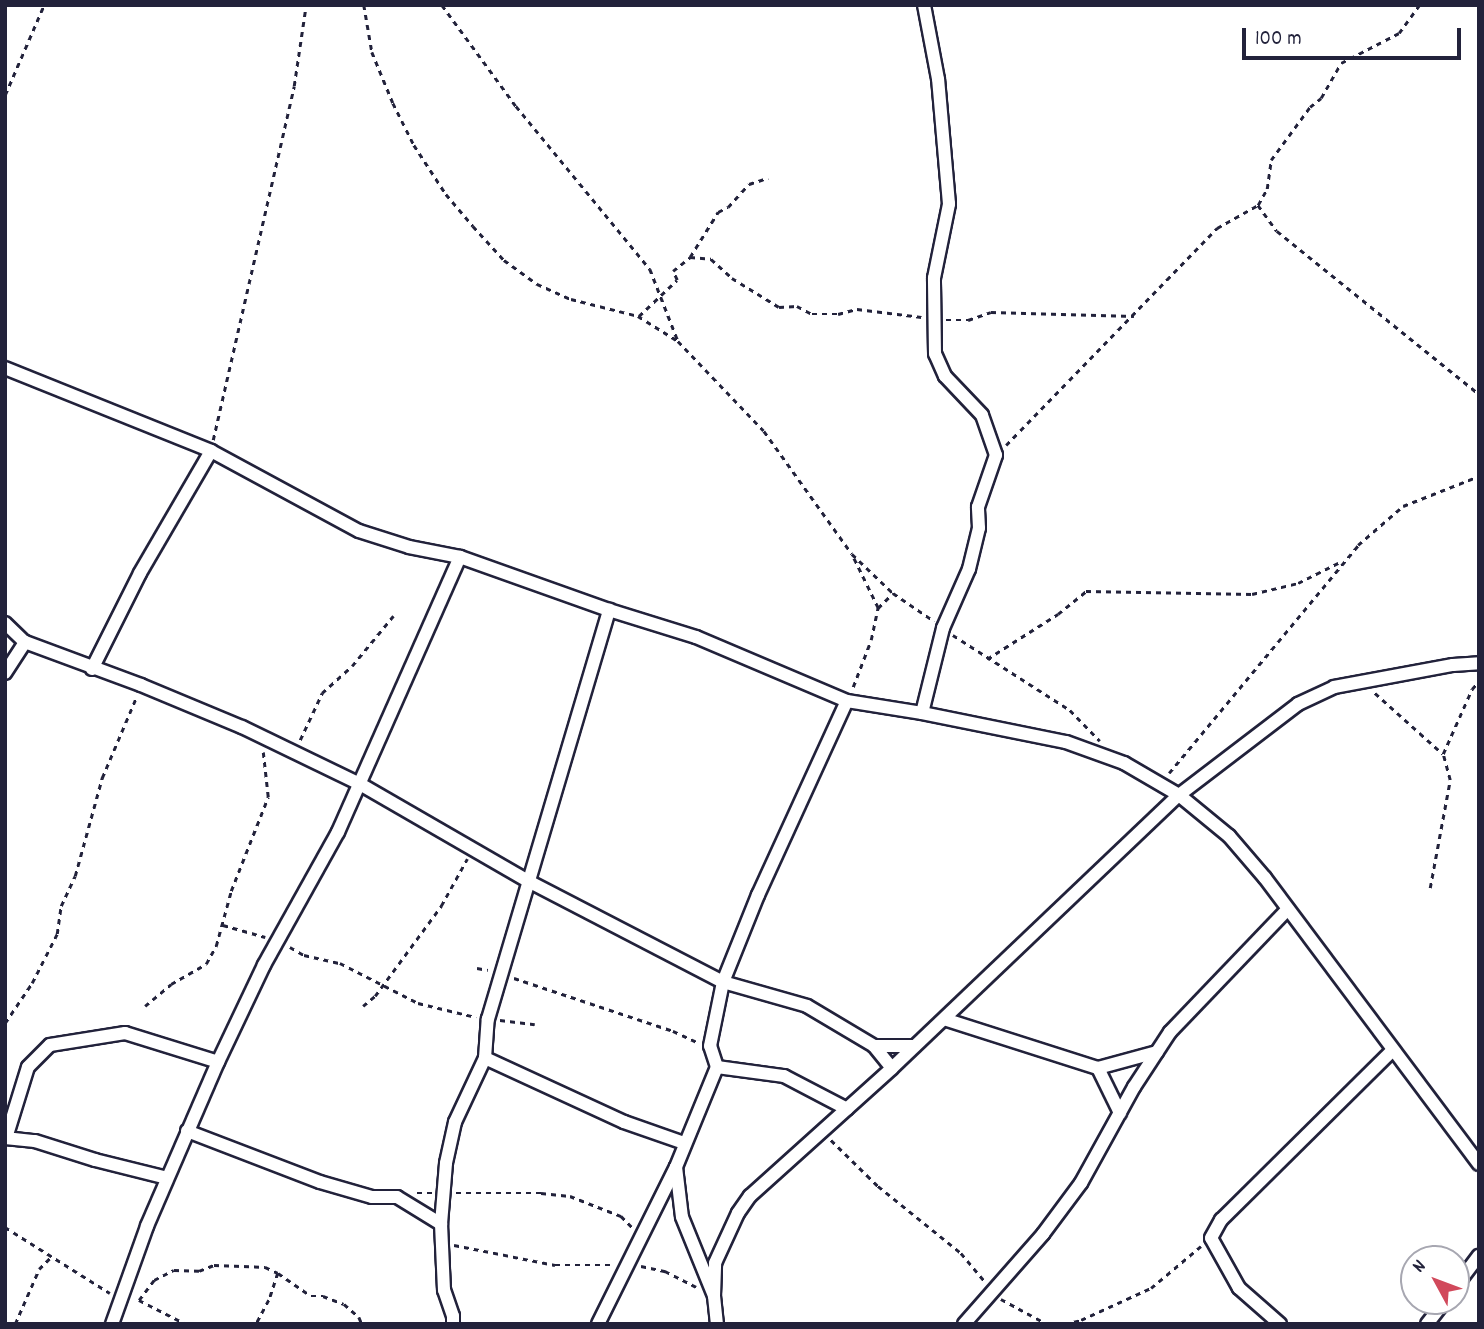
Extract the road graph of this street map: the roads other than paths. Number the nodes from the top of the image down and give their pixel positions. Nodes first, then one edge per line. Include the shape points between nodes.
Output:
1 (924, 5) edge
2 (5, 368) edge
3 (211, 451) junction
4 (460, 557) junction
5 (609, 610) junction
6 (5, 623) edge
7 (25, 642) junction
8 (1479, 663) edge
9 (92, 669) junction
10 (5, 673) edge
11 (847, 701) junction
12 (922, 713) junction
13 (360, 784) junction
14 (1179, 795) junction
15 (530, 882) junction
16 (1288, 909) junction
17 (723, 982) junction
18 (944, 1019) junction
19 (874, 1045) junction
20 (914, 1046) junction
21 (1392, 1051) junction
22 (1157, 1052) junction
23 (485, 1058) junction
24 (218, 1062) junction
25 (717, 1068) junction
26 (892, 1068) junction
27 (1098, 1068) junction
28 (847, 1108) junction
29 (1120, 1113) junction
30 (187, 1131) junction
31 (6, 1138) edge
32 (684, 1143) junction
33 (1479, 1164) edge
34 (676, 1167) junction
35 (167, 1178) junction
36 (441, 1224) junction
37 (714, 1296) junction
38 (112, 1324) edge
39 (453, 1324) edge
40 (598, 1324) edge
41 (717, 1324) edge
42 (964, 1324) edge
43 (1280, 1324) edge

1 - 12 street via 937,79 949,204 937,256 935,354 945,376 982,415 996,455 978,507 979,528 969,569 943,628
2 - 3 street
3 - 4 street via 359,531
3 - 9 street via 140,573
4 - 5 street
4 - 13 street
5 - 11 street via 696,637
5 - 15 street
6 - 7 street
7 - 9 street
7 - 10 street
8 - 14 street via 1334,687 1298,704
9 - 13 street via 141,685
11 - 12 street
11 - 17 street
12 - 14 street via 1066,742 1109,756
13 - 15 street
13 - 24 street
14 - 16 street via 1229,836
14 - 18 street
15 - 17 street
15 - 23 street via 488,1019
16 - 21 street
16 - 22 street via 1181,1019
17 - 19 street via 807,1006
17 - 25 street via 710,1046
18 - 20 street
18 - 27 street
19 - 20 street
19 - 26 street
20 - 26 street
21 - 33 street
21 - 43 street via 1221,1220 1211,1238 1239,1287
22 - 27 street
22 - 29 street
23 - 32 street via 624,1122
23 - 36 street via 455,1122
24 - 30 street
24 - 31 street via 125,1033 51,1045 28,1066
25 - 28 street via 784,1076
25 - 32 street
26 - 28 street
27 - 29 street
28 - 37 street via 750,1196 715,1263
29 - 42 street via 1081,1183
30 - 35 street
30 - 36 street via 320,1182 372,1196 397,1197
31 - 35 street via 35,1141
32 - 34 street
34 - 37 street via 682,1217
34 - 40 street
35 - 38 street
36 - 39 street via 444,1290
37 - 41 street

